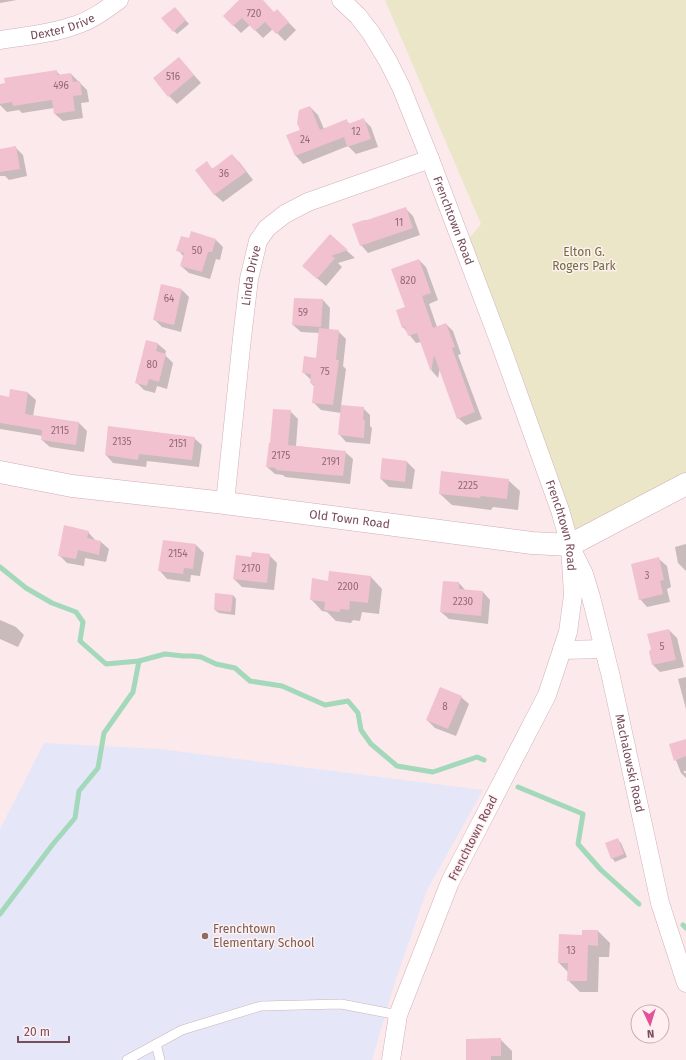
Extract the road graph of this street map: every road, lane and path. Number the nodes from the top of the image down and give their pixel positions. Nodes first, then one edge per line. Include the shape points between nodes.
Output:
1 (118, 0) edge
2 (341, 0) edge
3 (0, 40) edge
4 (430, 160) junction
5 (0, 472) edge
6 (686, 484) edge
7 (225, 502) junction
8 (570, 544) junction
9 (604, 649) junction
10 (562, 650) junction
11 (686, 983) edge
12 (398, 1015) junction
13 (156, 1044) junction
14 (128, 1060) edge
15 (160, 1060) edge
16 (392, 1060) edge

1 - 3 street, Dexter Drive via 101,14 77,25
2 - 4 street, Frenchtown Road via 358,16 388,61
4 - 7 street, Linda Drive via 308,202 267,228 258,241 248,286
4 - 8 street, Frenchtown Road via 520,398
5 - 7 main road, Old Town Road via 72,486
6 - 8 main road, Old Town Road
7 - 8 main road, Old Town Road via 532,543
8 - 9 street, Machalowski Road via 584,574
8 - 10 street, Frenchtown Road via 573,595 568,632
9 - 10 street
9 - 11 street, Machalowski Road via 660,903
10 - 12 street, Frenchtown Road via 547,695 450,882
12 - 13 lane via 340,1004 261,1006 182,1030
12 - 16 street, Frenchtown Road
13 - 14 lane
13 - 15 lane

